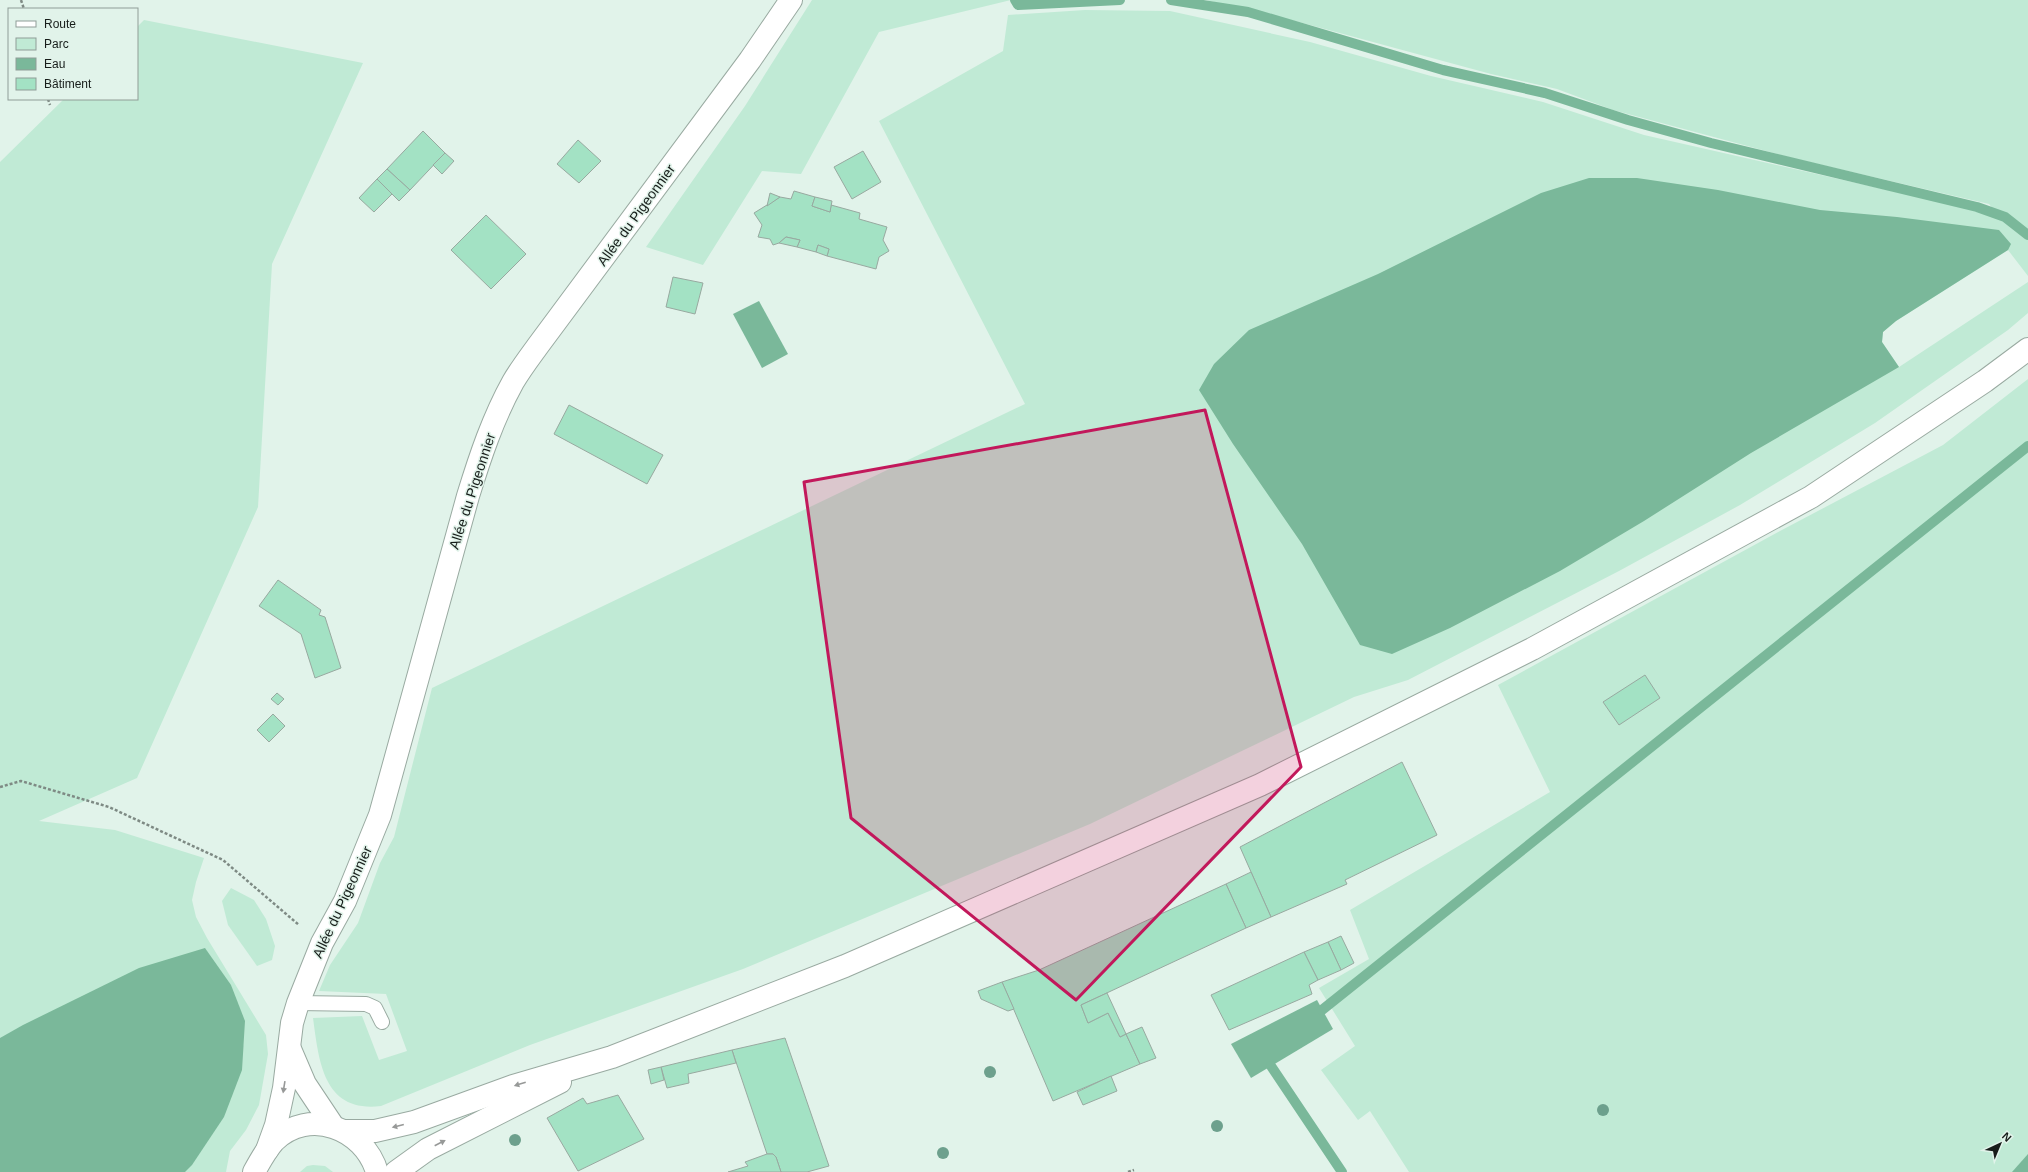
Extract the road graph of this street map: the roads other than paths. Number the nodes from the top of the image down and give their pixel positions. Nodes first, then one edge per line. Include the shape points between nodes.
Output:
1 (791, 0) edge
2 (2028, 349) edge
3 (298, 1003) junction
4 (382, 1022) dead end
5 (289, 1048) junction
6 (612, 1056) junction
7 (339, 1129) junction
8 (260, 1163) edge
9 (377, 1172) edge
10 (396, 1172) edge

1 - 3 street, Allée du Pigeonnier via 750,60 537,347 503,402 468,496 380,815 345,901 322,943
2 - 6 street via 1985,381 1811,497 1532,649 1268,782 845,966
3 - 4 lane via 366,1004 375,1008
3 - 5 street, Allée du Pigeonnier
5 - 7 street via 305,1084
5 -> 8 street, Allée du Pigeonnier via 276,1125
6 -> 7 street via 513,1086 414,1122 375,1131
10 -> 6 street via 428,1149
7 - 8 street via 320,1124 296,1128 275,1141
7 - 9 street via 365,1147

